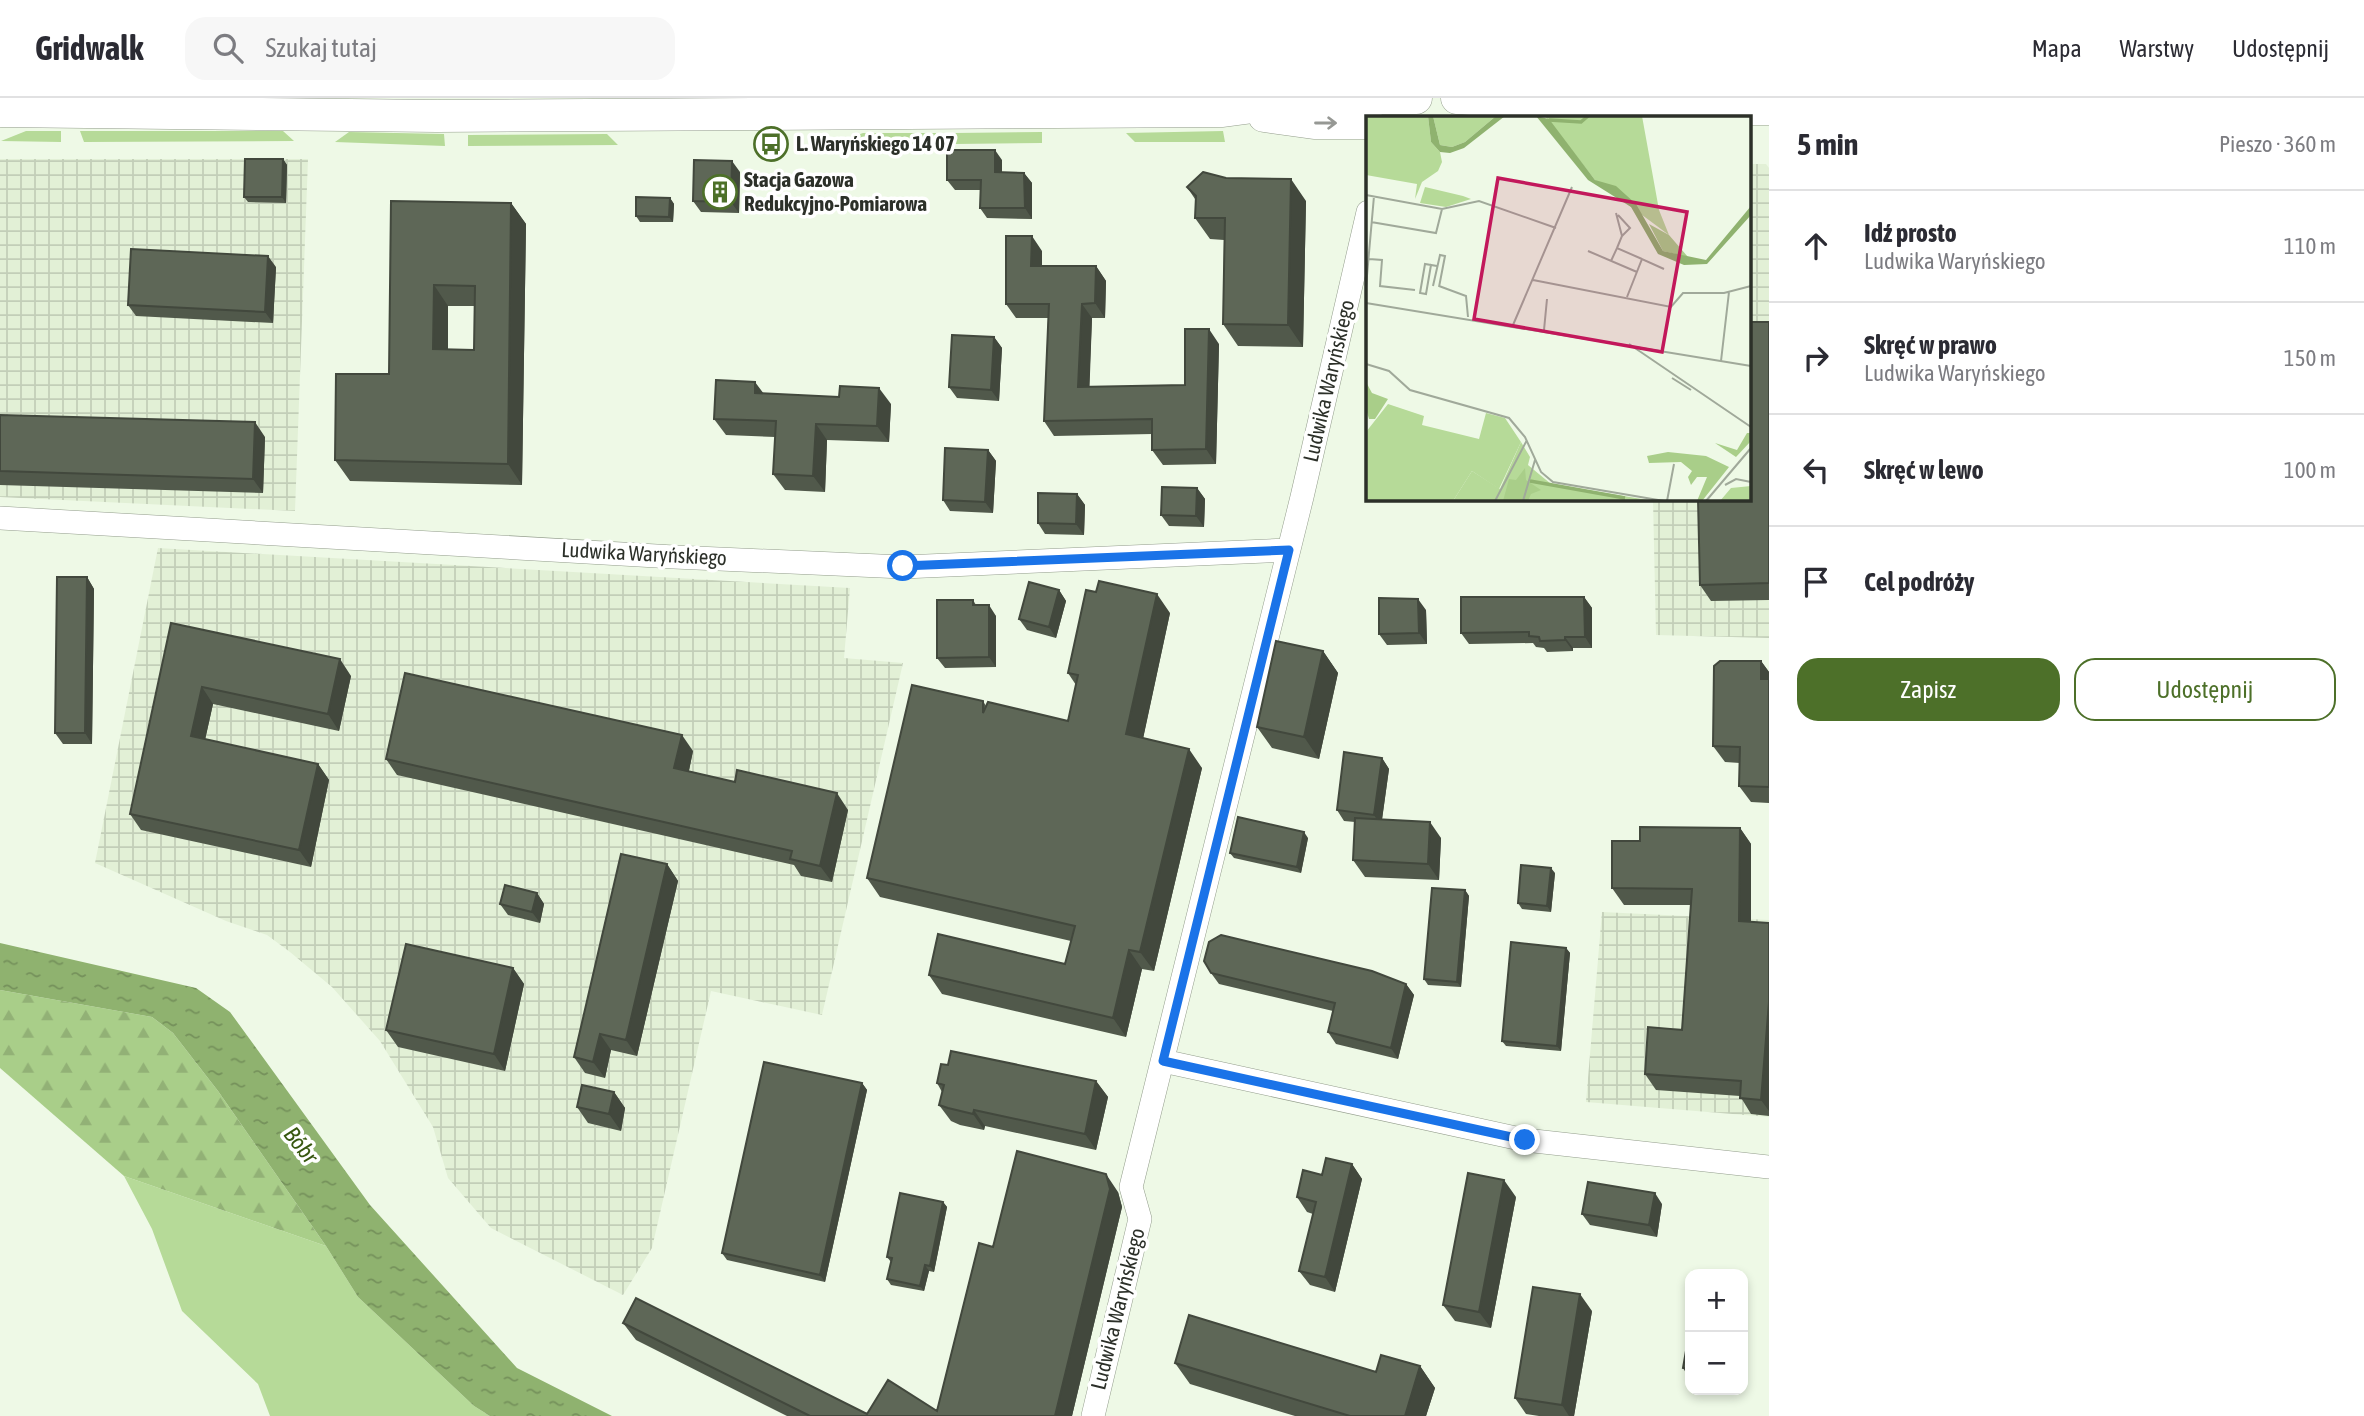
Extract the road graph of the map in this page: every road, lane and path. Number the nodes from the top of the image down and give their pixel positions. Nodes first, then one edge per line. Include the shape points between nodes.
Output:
1 (1407, 98) edge
2 (1416, 98) edge
3 (1457, 98) edge
4 (136, 105) edge
5 (314, 106) edge
6 (1600, 109) junction
7 (1769, 109) edge
8 (0, 111) edge
9 (1235, 111) junction
10 (1387, 116) edge
11 (1534, 116) edge
12 (1366, 123) edge
13 (1366, 221) edge
14 (0, 518) edge
15 (1289, 550) junction
16 (1163, 1061) junction
17 (1769, 1167) edge
18 (1093, 1416) edge

1 - 2 street
1 - 9 street via 1313,99
1 - 10 street
3 - 6 street
4 - 5 street
4 - 8 street
5 - 9 street
6 - 7 street
6 - 11 street
9 -> 12 street via 1314,123
13 - 15 street, Ludwika Waryńskiego
14 - 15 street, Ludwika Waryńskiego via 903,566
15 - 16 street, Ludwika Waryńskiego
16 - 17 street via 1525,1140
16 - 18 street, Ludwika Waryńskiego via 1131,1186 1140,1219

